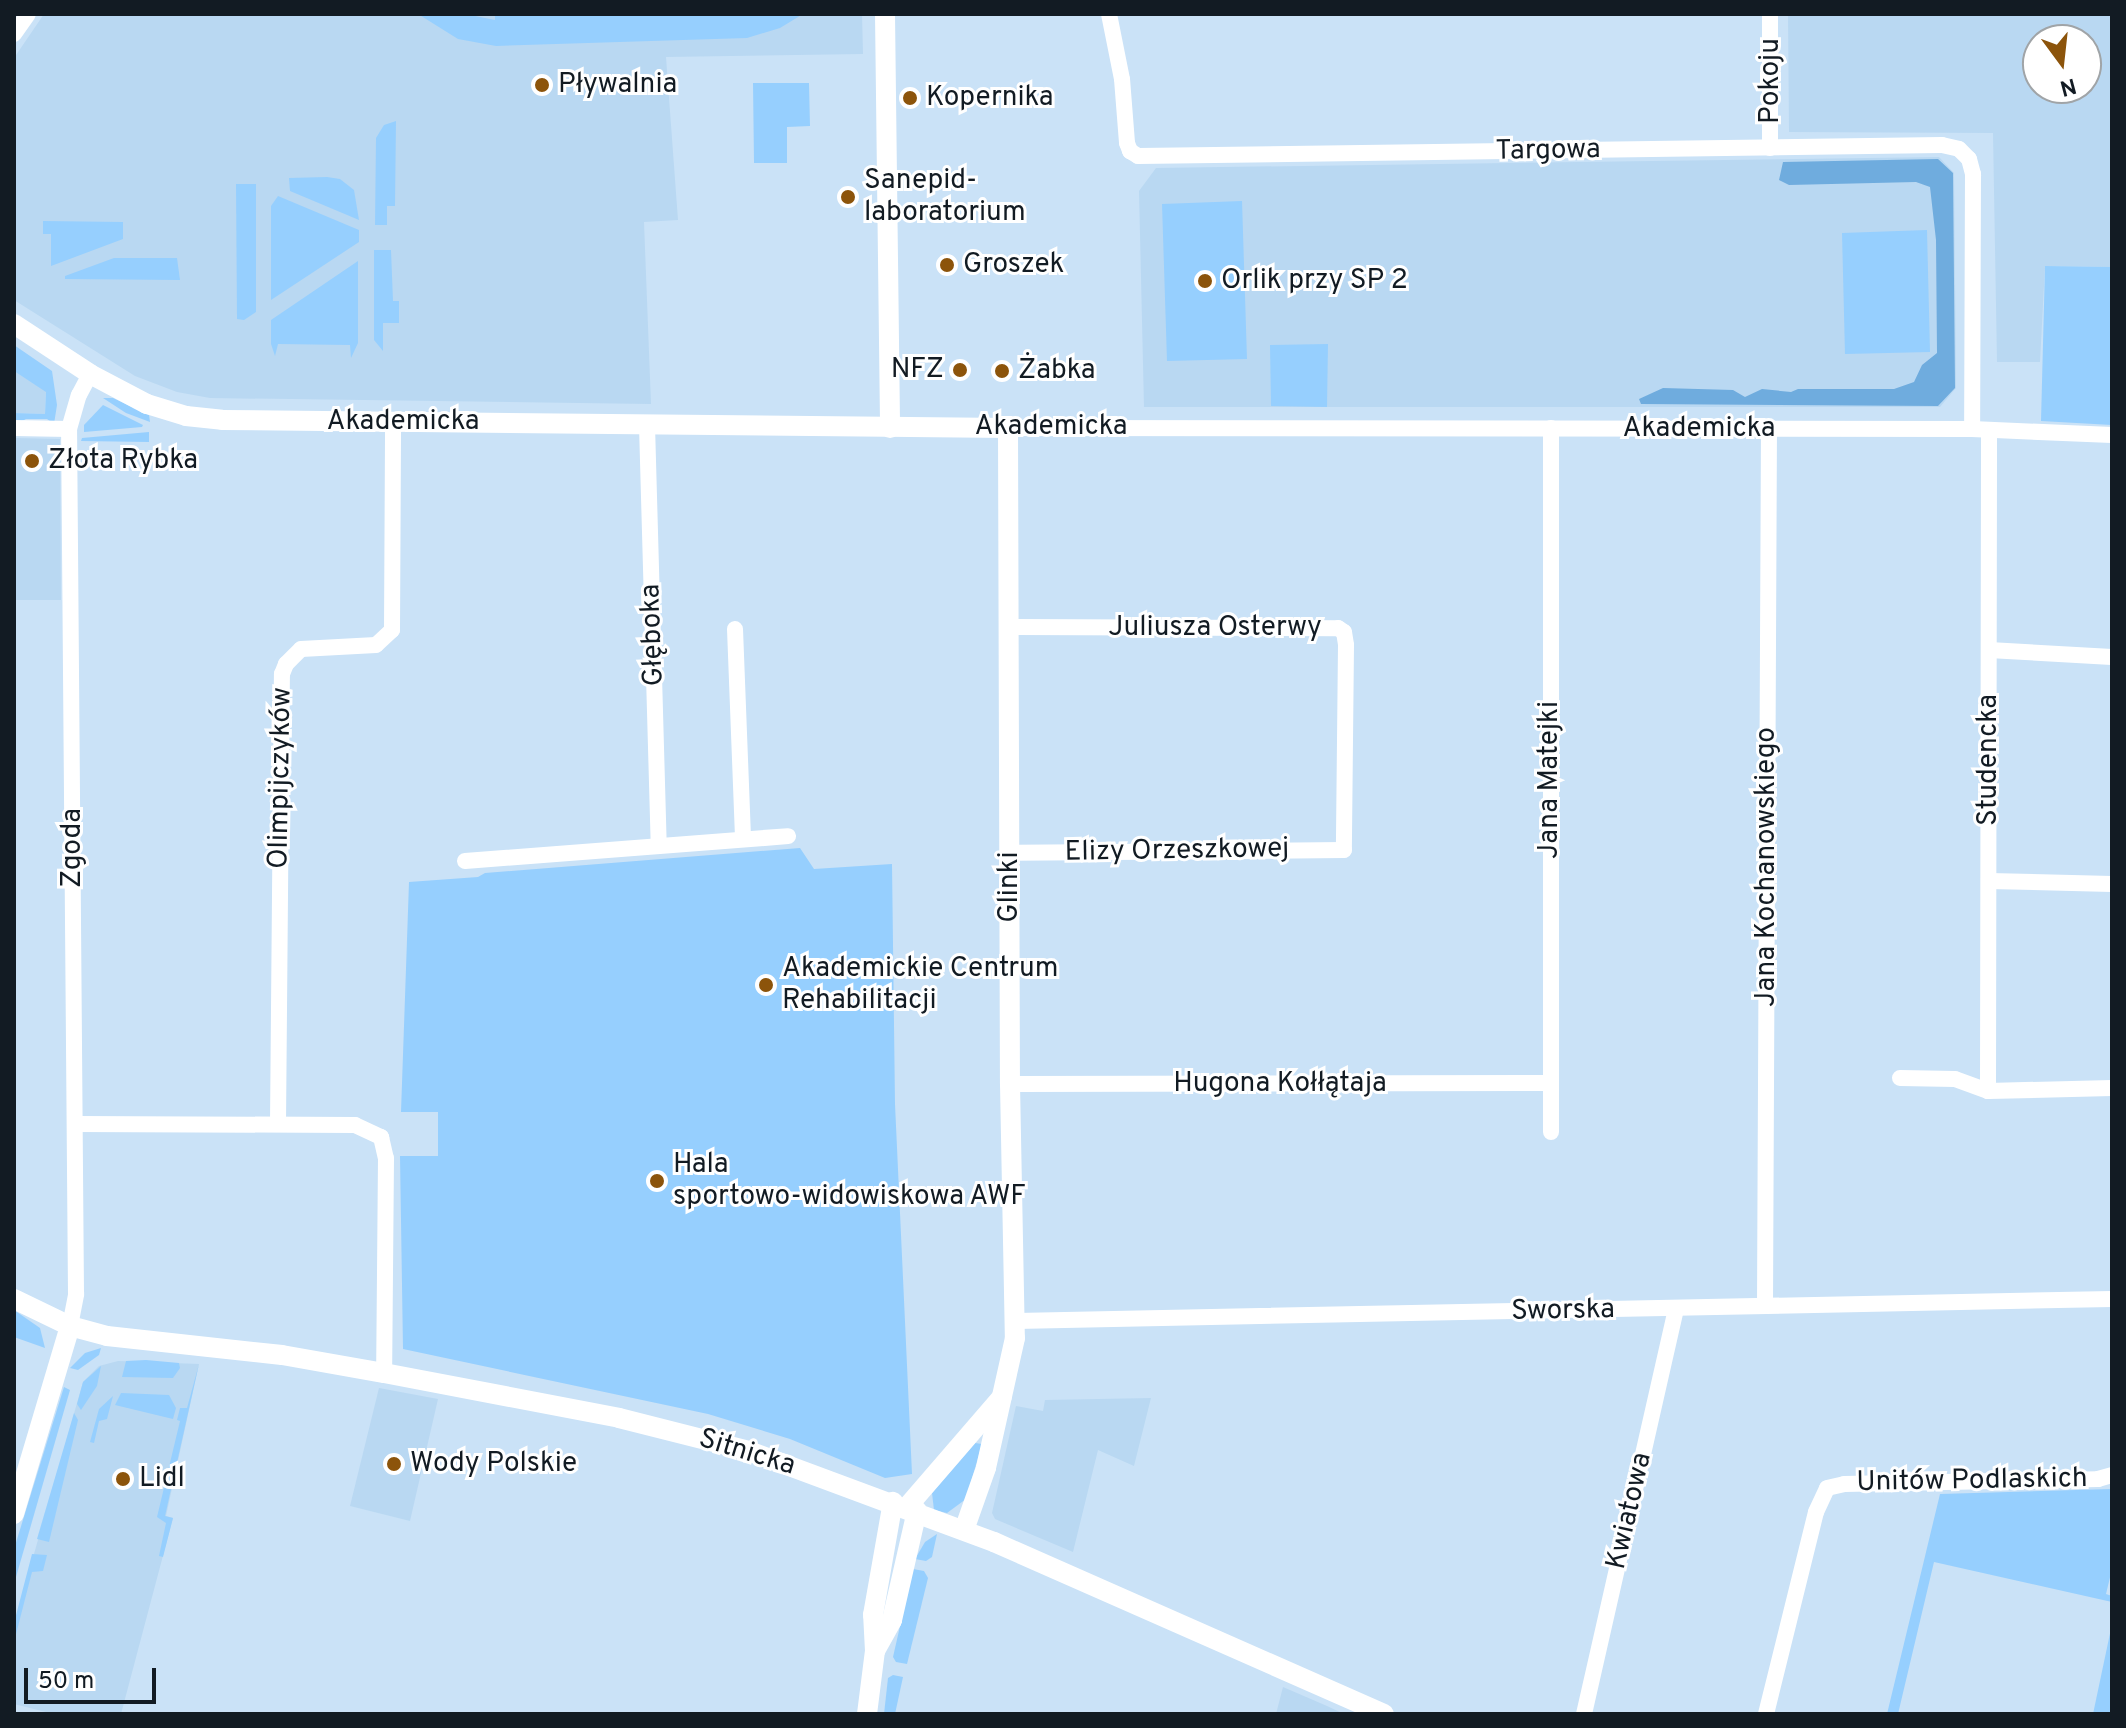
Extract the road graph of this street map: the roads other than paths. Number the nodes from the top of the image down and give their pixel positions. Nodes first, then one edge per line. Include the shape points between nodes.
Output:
1 (28, 14) edge
2 (885, 14) edge
3 (1109, 14) edge
4 (1770, 14) edge
5 (14, 34) edge
6 (1770, 148) junction
7 (1965, 153) joint
8 (14, 324) edge
9 (90, 374) junction
10 (393, 422) junction
11 (647, 425) junction
12 (14, 428) edge
13 (890, 428) junction
14 (1008, 428) junction
15 (1551, 428) junction
16 (1769, 428) junction
17 (69, 429) junction
18 (1980, 430) junction
19 (2112, 435) edge
20 (1010, 627) junction
21 (735, 629) dead end
22 (1989, 650) junction
23 (2112, 657) edge
24 (788, 836) dead end
25 (743, 838) junction
26 (659, 846) junction
27 (1344, 850) joint
28 (1010, 853) junction
29 (465, 861) dead end
30 (1989, 881) junction
31 (2112, 884) edge
32 (1900, 1078) dead end
33 (1550, 1083) junction
34 (1010, 1084) junction
35 (2112, 1088) edge
36 (1988, 1091) junction
37 (75, 1124) junction
38 (278, 1124) junction
39 (1551, 1132) dead end
40 (14, 1299) edge
41 (2112, 1299) edge
42 (1765, 1305) junction
43 (1676, 1308) junction
44 (1014, 1321) junction
45 (70, 1326) junction
46 (384, 1373) junction
47 (1004, 1394) junction
48 (2112, 1475) edge
49 (906, 1507) junction
50 (14, 1514) edge
51 (964, 1530) junction
52 (867, 1714) edge
53 (1384, 1714) edge
54 (1584, 1714) edge
55 (1766, 1714) edge

1 - 5 street
2 - 13 street
3 - 6 street, Targowa via 1130,151 1138,156
4 - 6 street, Pokoju
6 - 7 street, Targowa via 1942,145
7 - 18 street, Studencka via 1973,174
8 - 9 street, Akademicka
9 - 10 street, Akademicka via 147,404 186,416
9 - 17 street, Zgoda
10 - 11 street, Akademicka
10 - 38 street, Olimpijczyków via 392,630 376,645 301,649 282,674
11 - 13 street, Akademicka
11 - 26 street, Głęboka
12 - 17 street
13 - 14 street, Akademicka
14 - 15 street, Akademicka
14 - 20 street, Glinki
15 - 16 street, Akademicka
15 - 33 street, Jana Matejki
16 - 18 street, Akademicka
16 - 42 street, Jana Kochanowskiego
17 - 37 street, Zgoda
18 - 19 street, Akademicka
18 - 22 street, Studencka
20 - 27 street, Juliusza Osterwy via 1344,632
20 - 28 street, Glinki
21 - 25 street
22 - 23 street
22 - 30 street, Studencka
24 - 25 street
25 - 26 street
26 - 29 street
27 - 28 street, Elizy Orzeszkowej
28 - 34 street, Glinki
30 - 31 street
30 - 36 street, Studencka
32 - 36 street via 1955,1079
33 - 34 street, Hugona Kołłątaja
33 - 39 street, Jana Matejki
34 - 44 street, Glinki
35 - 36 street
37 - 38 street
37 - 45 street, Zgoda via 76,1294
38 - 46 street via 355,1125 381,1137 386,1158
40 - 45 street, Sitnicka
41 - 42 street, Sworska
42 - 43 street, Sworska
43 - 44 street, Sworska
43 - 54 street, Kwiatowa
44 - 47 street, Glinki
45 - 46 street, Sitnicka via 139,1342 282,1355
45 - 50 street
46 - 49 street, Sitnicka via 685,1434
47 - 49 street, Glinki
47 - 51 street, Glinki
48 - 55 street, Unitów Podlaskich via 1827,1488 1816,1512
49 - 51 street, Sitnicka
49 - 52 street via 873,1615 875,1651
51 - 53 street, Sitnicka

